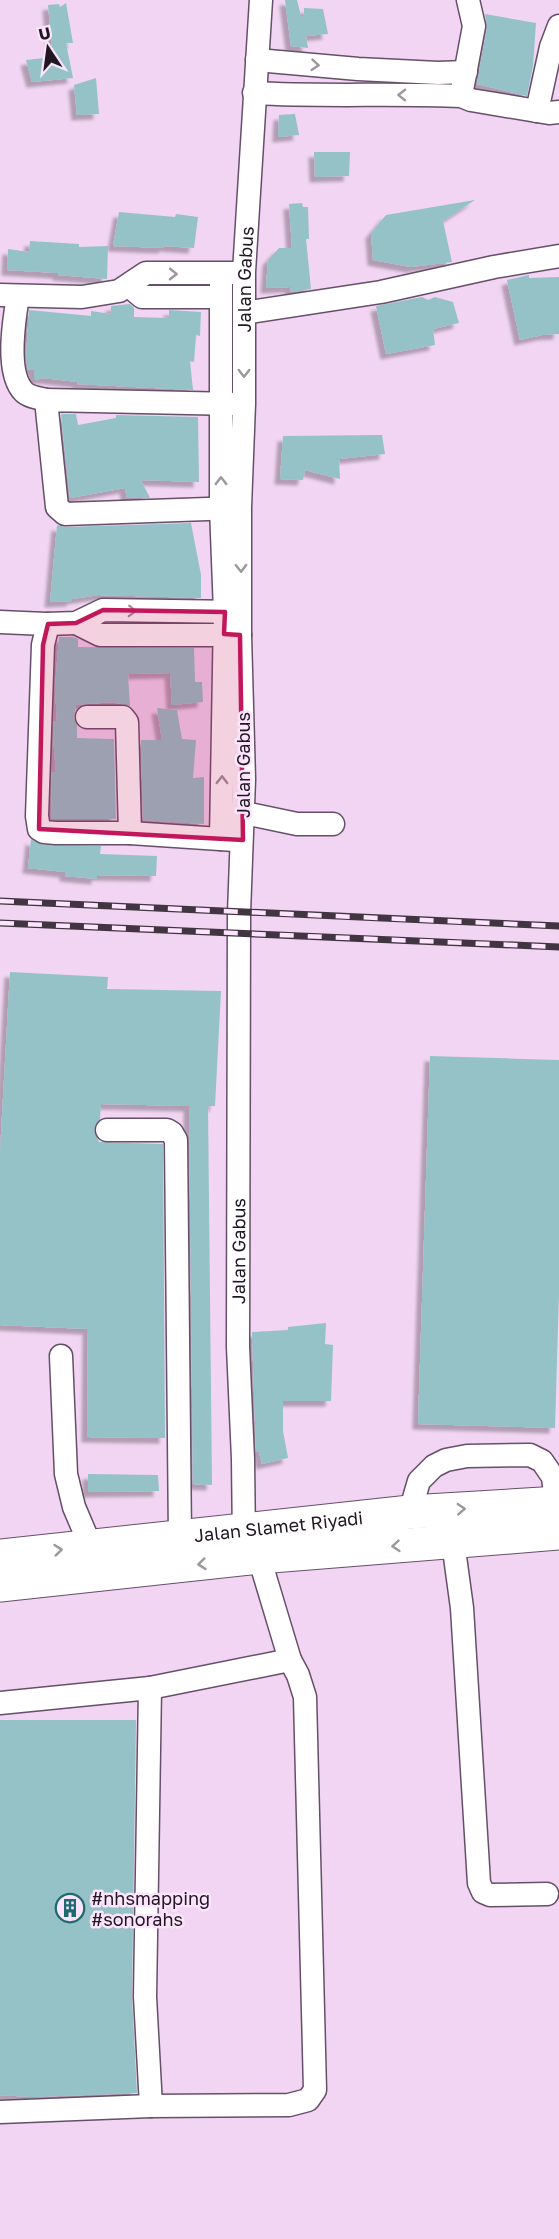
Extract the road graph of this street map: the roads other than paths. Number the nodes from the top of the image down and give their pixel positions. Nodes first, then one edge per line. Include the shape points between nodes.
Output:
1 (261, 0) edge
2 (468, 0) edge
3 (559, 26) edge
4 (257, 60) junction
5 (466, 72) junction
6 (254, 93) junction
7 (460, 96) junction
8 (548, 112) edge
9 (559, 256) edge
10 (244, 272) junction
11 (221, 274) junction
12 (129, 286) junction
13 (9, 296) edge
14 (220, 297) junction
15 (244, 313) junction
16 (46, 400) junction
17 (233, 404) junction
18 (231, 508) junction
19 (6, 622) edge
20 (233, 623) junction
21 (47, 624) junction
22 (87, 717) dead end
23 (243, 813) junction
24 (333, 824) dead end
25 (130, 833) junction
26 (232, 840) junction
27 (107, 1130) dead end
28 (61, 1356) dead end
29 (410, 1512) junction
30 (558, 1513) edge
31 (180, 1538) junction
32 (453, 1542) junction
33 (91, 1547) junction
34 (249, 1549) junction
35 (0, 1556) edge
36 (0, 1585) edge
37 (290, 1660) junction
38 (150, 1688) junction
39 (0, 1703) edge
40 (547, 1894) dead end
41 (151, 2106) junction
42 (0, 2112) edge

1 - 4 street, Jalan Gabus
2 - 5 street via 474,26
3 - 8 street via 551,47
4 -> 5 street via 358,69
4 - 6 street, Jalan Gabus
5 - 7 street
7 -> 6 street
6 - 10 street, Jalan Gabus
7 - 8 street
9 - 15 street via 381,292
10 - 11 street
10 - 15 street, Jalan Gabus
12 -> 11 street via 146,273
11 - 14 street
12 - 13 street via 82,297
12 - 14 street via 142,297
13 - 16 street via 18,383 25,394
14 - 17 street
15 -> 17 street, Jalan Gabus
16 - 17 street
16 - 18 street via 60,512
17 - 18 street
18 - 20 street
19 - 21 street
20 - 21 street via 100,635 76,623
20 - 23 street, Jalan Gabus
26 -> 20 street
21 - 25 street via 43,645 39,829 56,833
22 - 25 street via 123,717 127,722
23 - 24 street via 297,824
23 - 26 street, Jalan Gabus
25 - 26 street
26 - 34 street, Jalan Gabus via 239,913 238,1347
27 - 31 street via 167,1130 176,1140
28 - 33 street via 66,1474 74,1507
29 -> 30 highway, Jalan Slamet Riyadi
29 - 30 street via 419,1481 446,1460 530,1455 542,1461 554,1477
29 - 34 highway, Jalan Slamet Riyadi
30 - 32 highway, Jalan Slamet Riyadi
31 - 33 highway, Jalan Slamet Riyadi
31 - 34 highway, Jalan Slamet Riyadi
32 -> 34 highway, Jalan Slamet Riyadi
32 - 40 street via 462,1608 480,1883 483,1892 490,1895
35 -> 33 highway, Jalan Slamet Riyadi
34 -> 36 highway, Jalan Slamet Riyadi
34 - 37 street, Jalan Gabus
37 - 38 street
37 - 41 street, Jalan Gabus via 305,1697 307,1720 315,2090 308,2100 289,2105
38 - 39 street
38 - 41 street via 145,1997
41 - 42 street, Jalan Gabus

